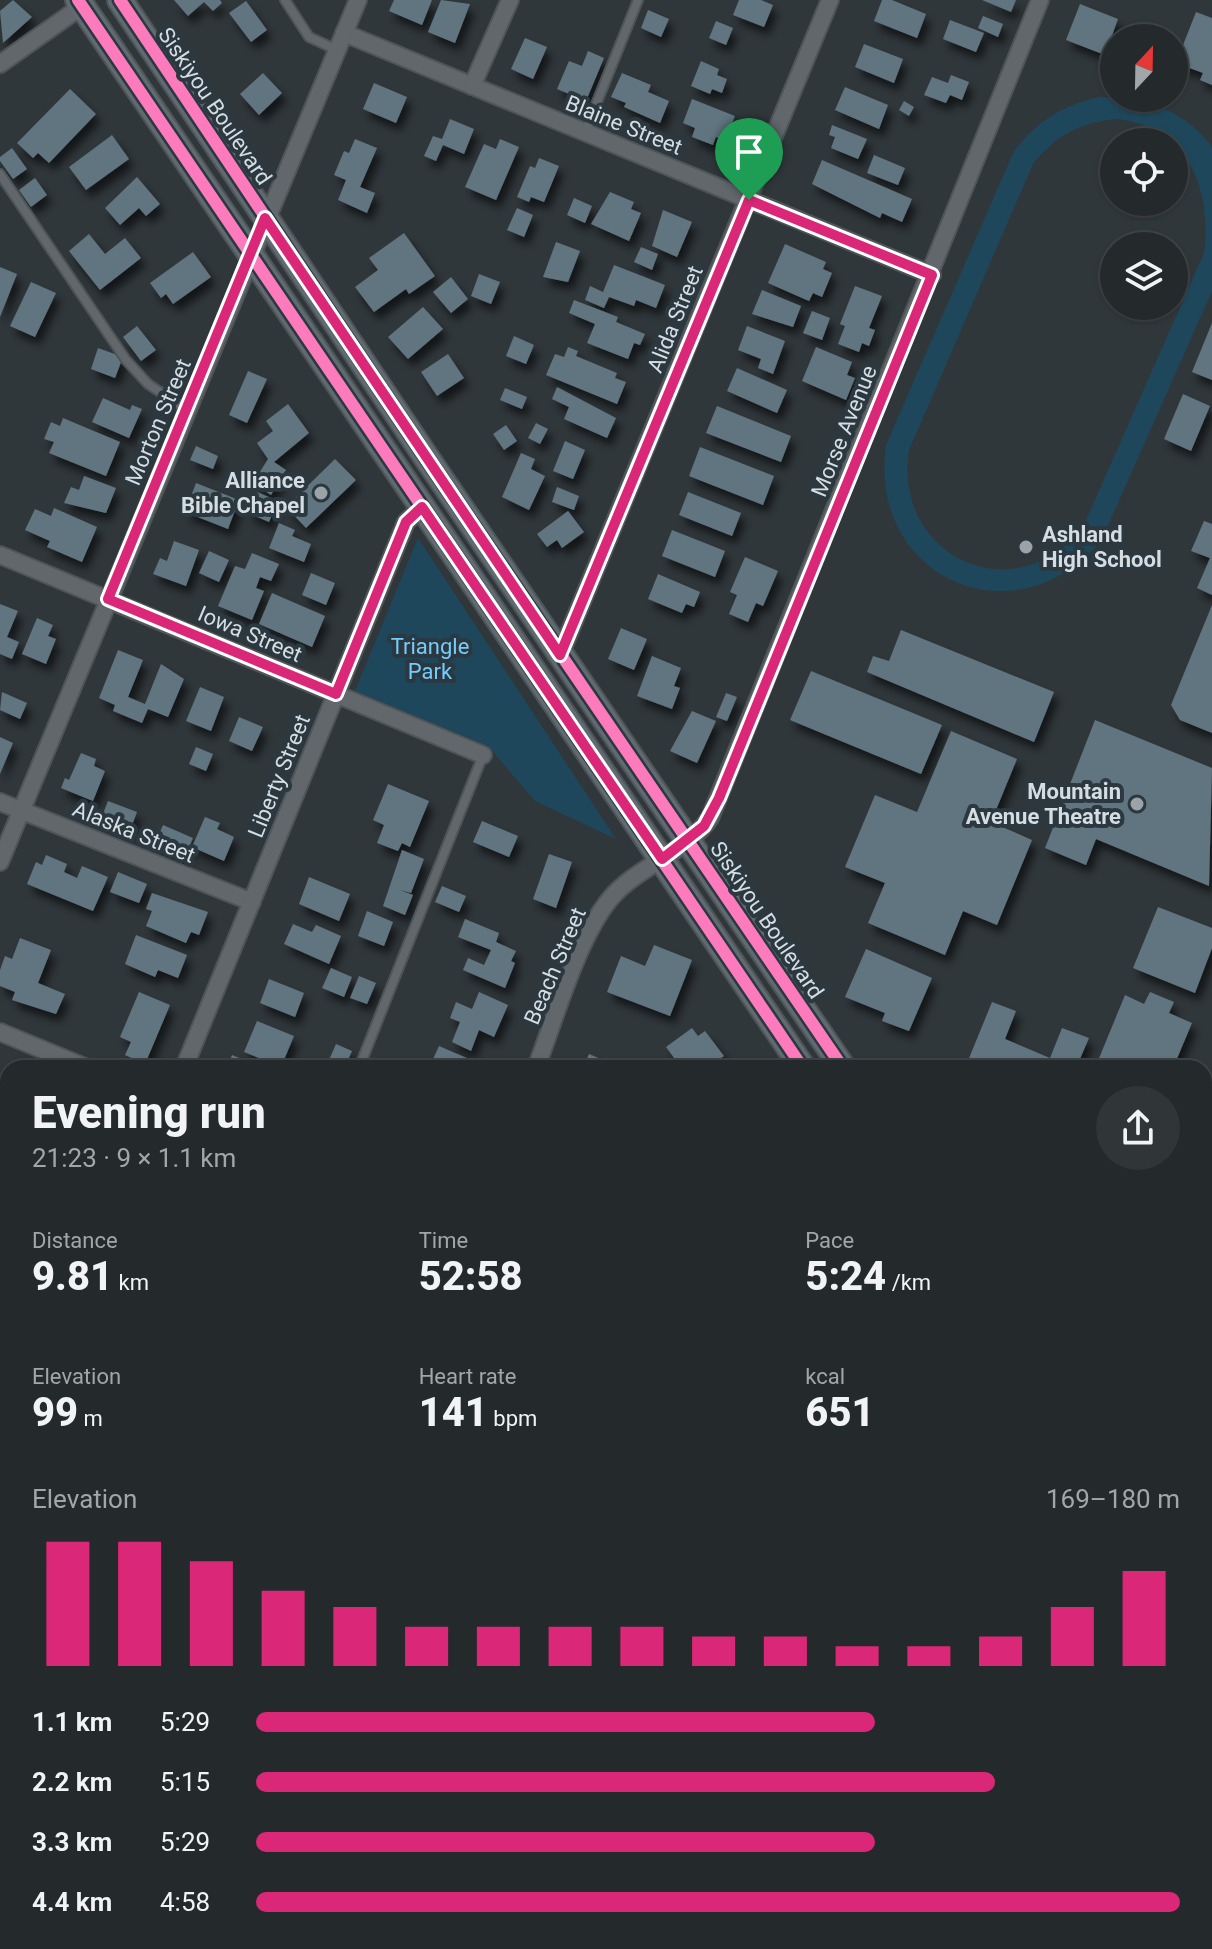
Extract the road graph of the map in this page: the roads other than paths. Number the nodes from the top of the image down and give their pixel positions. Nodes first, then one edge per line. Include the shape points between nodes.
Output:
1 (120, 0) edge
2 (285, 0) edge
3 (358, 0) edge
4 (510, 0) edge
5 (638, 0) edge
6 (830, 0) edge
7 (1040, 0) edge
8 (80, 3) edge
9 (344, 33) junction
10 (337, 50) junction
11 (0, 64) edge
12 (472, 86) junction
13 (585, 132) junction
14 (0, 174) edge
15 (749, 200) junction
16 (265, 218) junction
17 (251, 253) junction
18 (932, 275) junction
19 (187, 410) junction
20 (422, 507) junction
21 (0, 555) edge
22 (108, 599) junction
23 (560, 655) junction
24 (336, 694) junction
25 (483, 755) joint
26 (0, 802) edge
27 (20, 810) junction
28 (688, 840) junction
29 (662, 859) junction
30 (0, 862) edge
31 (252, 902) junction
32 (0, 1032) edge
33 (68, 1060) edge
34 (187, 1060) edge
35 (362, 1060) edge
36 (539, 1060) edge
37 (798, 1060) edge
38 (838, 1060) edge

1 - 16 main road, Siskiyou Boulevard
2 - 10 lane via 309,37
3 - 9 street, Morton Street
4 - 12 street
5 - 13 lane
6 - 15 street, Alida Street
7 - 18 street, Morse Avenue
8 - 11 street
8 - 17 main road
9 - 10 street, Morton Street
9 - 12 street, Blaine Street
10 - 16 street, Morton Street
12 - 13 street, Blaine Street
13 - 15 street, Blaine Street
14 - 19 lane via 119,350 148,384
15 - 18 street, Blaine Street
15 - 23 street, Alida Street
16 - 17 street, Morton Street
16 - 23 main road, Siskiyou Boulevard
17 - 19 street, Morton Street
17 - 20 main road
18 - 28 street, Morse Avenue via 719,798 704,826
19 - 22 street, Morton Street
20 - 24 street, Liberty Street via 406,522
20 - 29 main road
21 - 22 street, Iowa Street
22 - 24 street, Iowa Street
22 - 27 street, Morton Street
23 - 28 main road, Siskiyou Boulevard
24 - 25 street, Iowa Street
24 - 31 street, Liberty Street
25 - 35 lane
26 - 27 street, Alaska Street
27 - 30 street, Morton Street
27 - 31 street, Alaska Street
28 - 29 street, Morse Avenue
28 - 38 main road, Siskiyou Boulevard
29 - 36 street, Beach Street via 620,889 603,910
29 - 37 main road
31 - 34 street, Liberty Street
32 - 33 street

